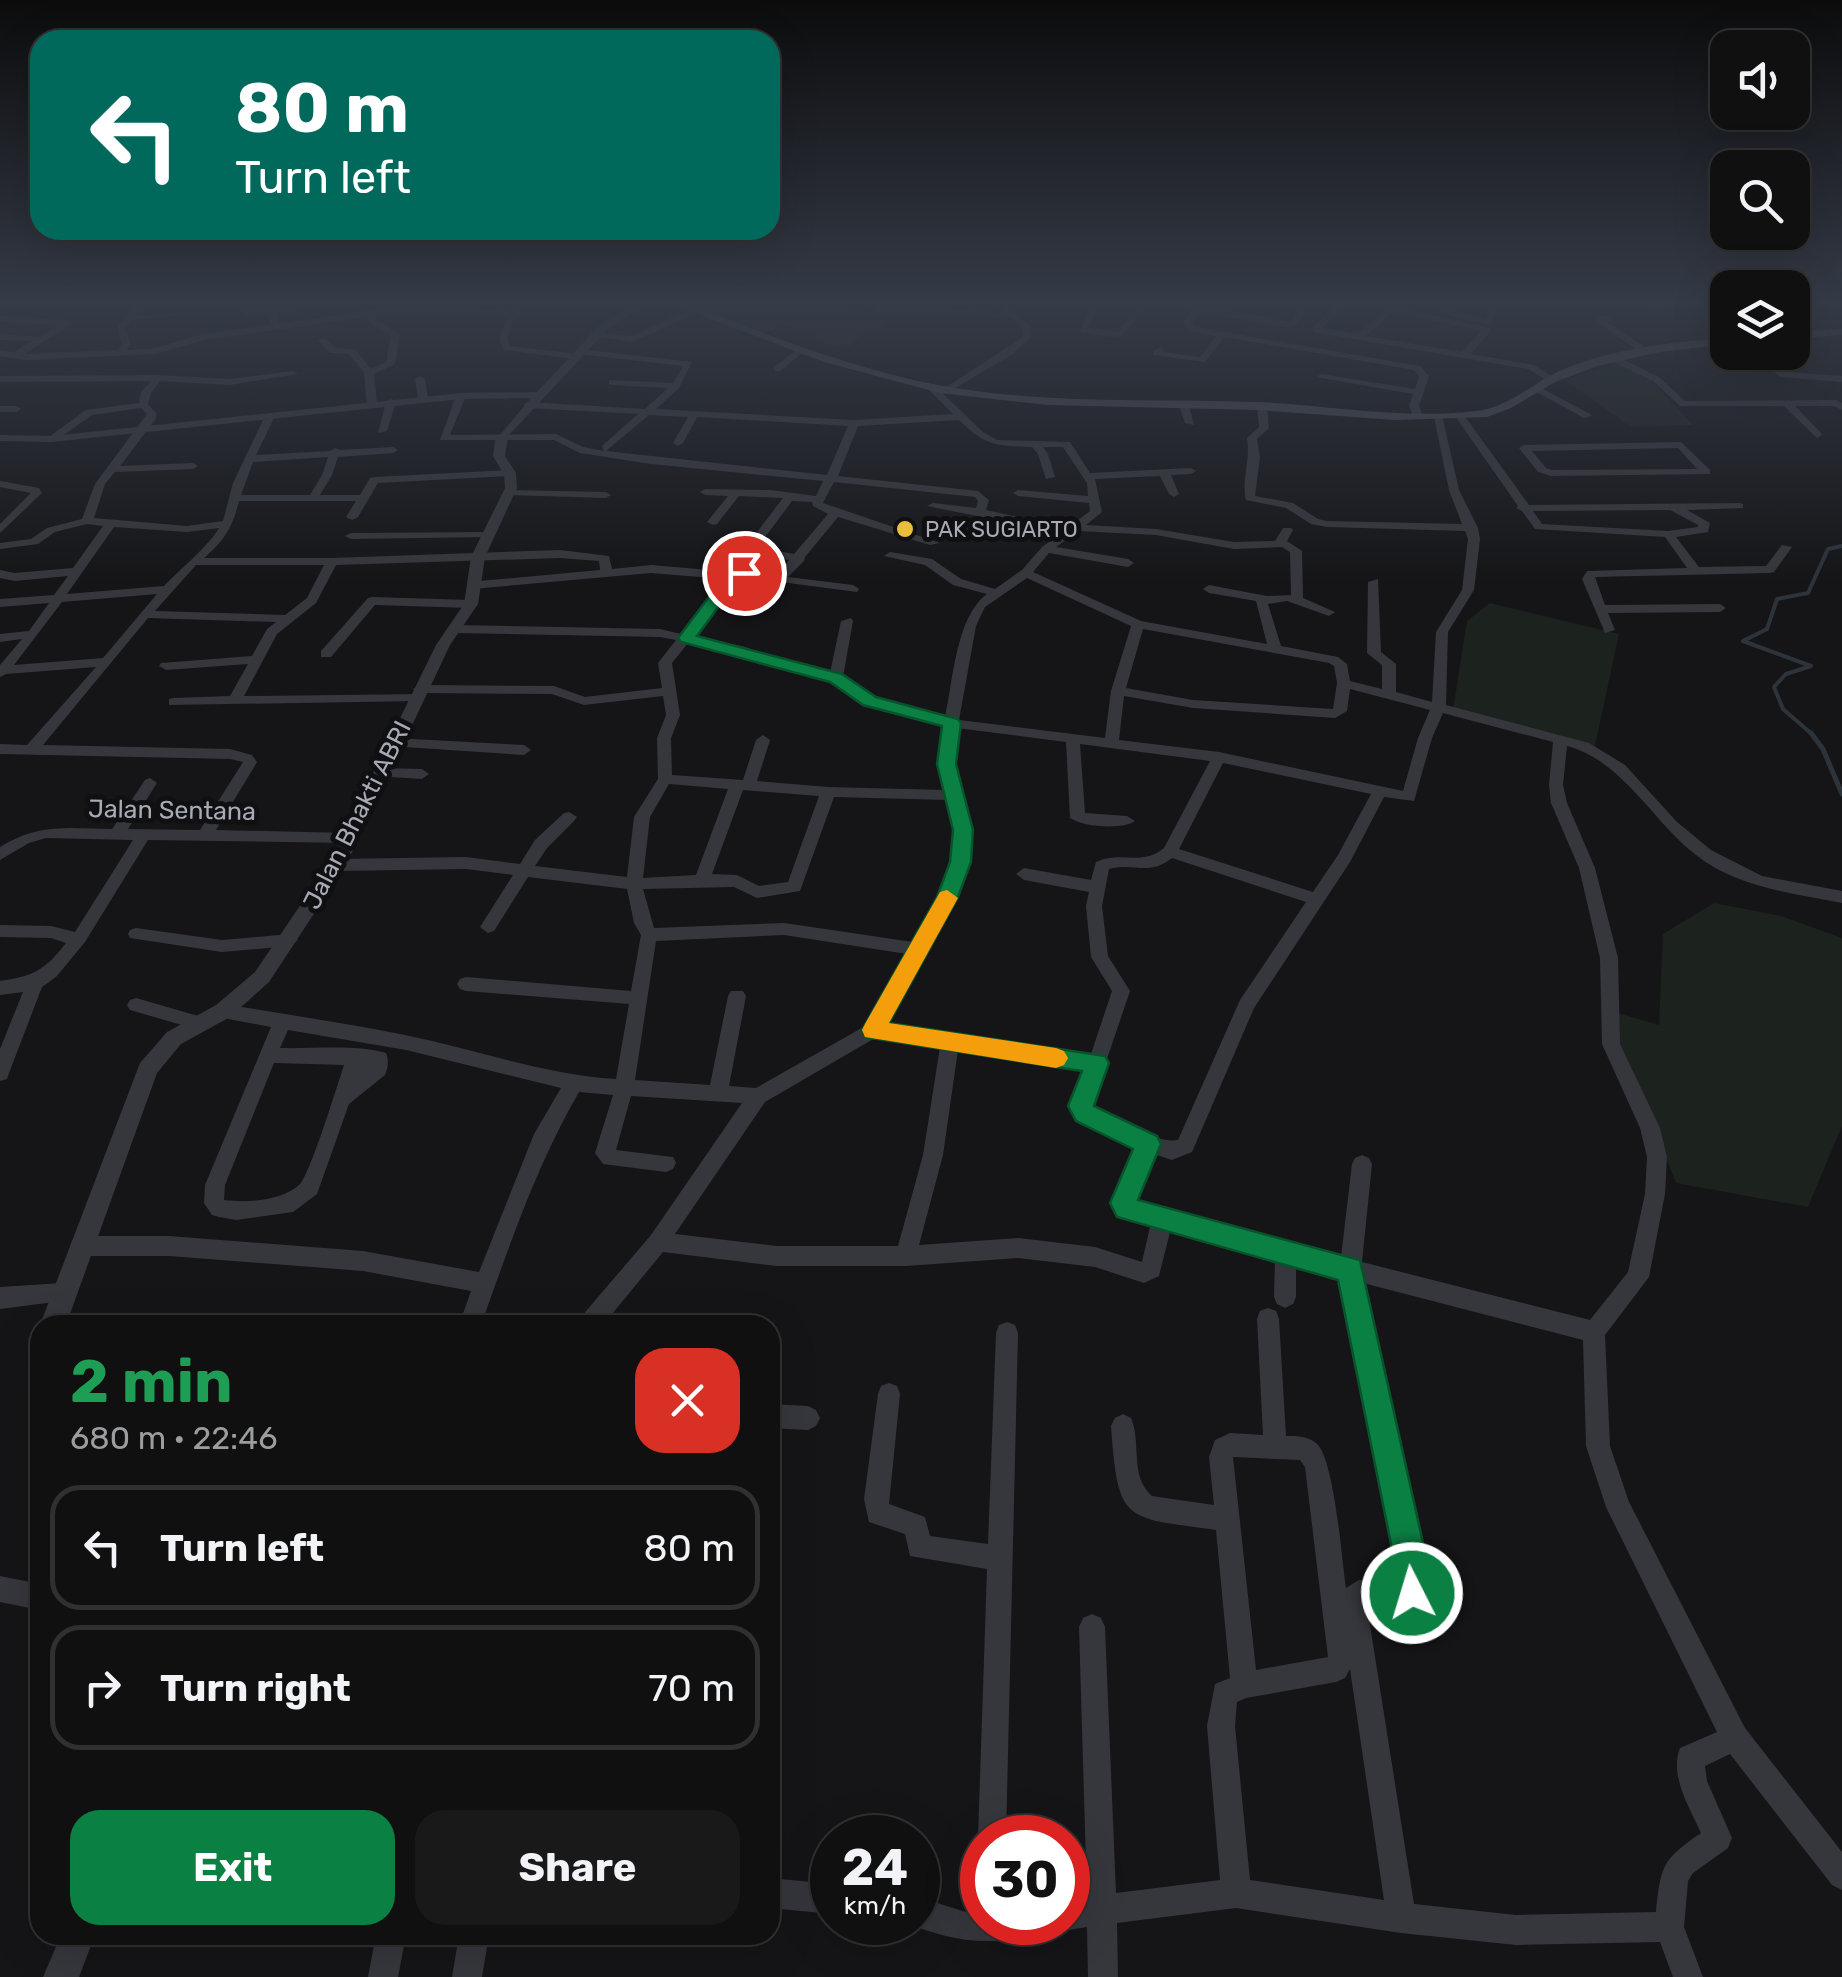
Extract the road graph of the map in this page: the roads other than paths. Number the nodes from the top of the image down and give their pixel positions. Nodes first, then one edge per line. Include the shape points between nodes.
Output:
1 (145, 398) edge
2 (372, 398) edge
3 (433, 398) edge
4 (461, 398) edge
5 (502, 398) edge
6 (596, 398) edge
7 (660, 398) edge
8 (942, 398) edge
9 (1035, 398) edge
10 (1417, 398) edge
11 (1520, 398) edge
12 (1555, 398) edge
13 (1677, 398) edge
14 (1756, 398) edge
15 (423, 399) joint
16 (533, 400) junction
17 (734, 400) dead end
18 (391, 402) junction
19 (372, 404) junction
20 (1788, 404) junction
21 (143, 405) junction
22 (1184, 405) junction
23 (1764, 405) junction
24 (1839, 405) edge
25 (589, 406) junction
26 (1262, 406) junction
27 (0, 409) edge
28 (16, 409) dead end
29 (642, 413) junction
30 (694, 414) junction
31 (724, 415) junction
32 (270, 416) junction
33 (1418, 416) junction
34 (1460, 416) junction
35 (1587, 416) dead end
36 (961, 417) junction
37 (1439, 417) junction
38 (854, 423) junction
39 (1190, 423) dead end
40 (142, 430) junction
41 (382, 432) dead end
42 (504, 435) junction
43 (1817, 435) dead end
44 (0, 438) edge
45 (51, 439) junction
46 (678, 442) dead end
47 (1035, 444) junction
48 (606, 448) dead end
49 (393, 450) dead end
50 (335, 451) junction
51 (250, 459) junction
52 (194, 466) dead end
53 (112, 468) junction
54 (1192, 471) dead end
55 (1164, 472) junction
56 (510, 473) junction
57 (1614, 473) junction
58 (1086, 476) junction
59 (1050, 477) dead end
60 (830, 478) junction
61 (0, 484) edge
62 (1624, 484) dead end
63 (705, 492) dead end
64 (508, 493) junction
65 (1018, 493) dead end
66 (1174, 494) dead end
67 (606, 496) dead end
68 (734, 496) junction
69 (1633, 496) dead end
70 (791, 497) junction
71 (235, 498) junction
72 (312, 498) junction
73 (362, 498) junction
74 (820, 499) junction
75 (1096, 500) junction
76 (934, 506) dead end
77 (1739, 506) dead end
78 (1643, 507) junction
79 (1673, 507) junction
80 (1522, 508) junction
81 (980, 512) junction
82 (836, 513) junction
83 (352, 517) dead end
84 (87, 521) junction
85 (713, 522) dead end
86 (228, 524) junction
87 (109, 526) junction
88 (1472, 528) junction
89 (1072, 529) junction
90 (0, 530) edge
91 (487, 534) junction
92 (1668, 534) junction
93 (351, 536) dead end
94 (934, 543) dead end
95 (17, 544) junction
96 (0, 546) edge
97 (1786, 548) dead end
98 (1046, 549) junction
99 (890, 556) dead end
100 (478, 557) junction
101 (800, 559) junction
102 (193, 562) junction
103 (332, 562) junction
104 (1128, 563) dead end
105 (0, 565) edge
106 (606, 571) junction
107 (74, 572) junction
108 (1026, 573) junction
109 (1696, 573) junction
110 (0, 574) edge
111 (733, 576) junction
112 (780, 579) junction
113 (1374, 582) dead end
114 (854, 588) dead end
115 (170, 589) junction
116 (1209, 589) dead end
117 (996, 593) junction
118 (472, 595) junction
119 (56, 597) junction
120 (1266, 598) junction
121 (1297, 600) junction
122 (0, 603) edge
123 (1720, 608) dead end
124 (1603, 609) junction
125 (1329, 612) dead end
126 (146, 614) junction
127 (284, 619) junction
128 (847, 620) dead end
129 (1138, 624) junction
130 (453, 629) junction
131 (1610, 630) dead end
132 (33, 634) junction
133 (0, 638) edge
134 (687, 638) junction
135 (1275, 648) junction
136 (326, 654) dead end
137 (254, 660) junction
138 (105, 662) junction
139 (166, 666) dead end
140 (1, 671) edge
141 (836, 678) junction
142 (1344, 683) junction
143 (1118, 691) junction
144 (666, 692) junction
145 (419, 694) junction
146 (1389, 694) junction
147 (235, 700) junction
148 (174, 702) dead end
149 (1439, 706) junction
150 (952, 723) junction
151 (1561, 738) junction
152 (1074, 739) junction
153 (763, 740) dead end
154 (394, 743) junction
155 (1110, 743) junction
156 (0, 749) edge
157 (31, 750) junction
158 (524, 750) dead end
159 (1218, 757) junction
160 (379, 772) junction
161 (422, 774) dead end
162 (665, 778) junction
163 (150, 783) dead end
164 (742, 785) junction
165 (828, 792) junction
166 (1379, 792) junction
167 (953, 795) junction
168 (569, 817) dead end
169 (1127, 820) dead end
170 (205, 835) junction
171 (116, 836) junction
172 (143, 836) junction
173 (348, 838) junction
174 (1170, 852) junction
175 (0, 854) edge
176 (336, 865) junction
177 (524, 869) junction
178 (1024, 874) dead end
179 (702, 880) junction
180 (634, 884) junction
181 (1095, 886) junction
182 (1842, 898) edge
183 (1317, 899) junction
184 (488, 927) dead end
185 (0, 931) edge
186 (136, 934) dead end
187 (650, 935) junction
188 (77, 939) junction
189 (290, 940) junction
190 (917, 949) junction
191 (34, 983) junction
192 (466, 984) dead end
193 (0, 988) edge
194 (737, 996) dead end
195 (636, 998) junction
196 (136, 1005) dead end
197 (223, 1011) junction
198 (282, 1021) junction
199 (199, 1023) junction
200 (873, 1030) junction
201 (950, 1042) junction
202 (268, 1055) junction
203 (1096, 1063) junction
204 (0, 1073) edge
205 (574, 1082) junction
206 (624, 1089) junction
207 (718, 1094) junction
208 (758, 1096) junction
209 (1148, 1144) junction
210 (666, 1162) dead end
211 (1362, 1164) dead end
212 (1162, 1222) junction
213 (658, 1242) junction
214 (80, 1246) junction
215 (1286, 1252) junction
216 (906, 1256) junction
217 (1350, 1270) junction
218 (486, 1284) junction
219 (62, 1292) junction
220 (1285, 1297) dead end
221 (0, 1298) edge
222 (56, 1315) edge
223 (474, 1315) edge
224 (597, 1315) edge
225 (1268, 1320) dead end
226 (1594, 1332) junction
227 (1007, 1333) dead end
228 (889, 1394) dead end
229 (780, 1417) edge
230 (808, 1418) dead end
231 (1124, 1426) dead end
232 (1275, 1446) junction
233 (1228, 1519) junction
234 (1000, 1558) junction
235 (0, 1589) edge
236 (30, 1595) edge
237 (1092, 1627) dead end
238 (1244, 1685) junction
239 (1735, 1738) junction
240 (993, 1815) edge
241 (1842, 1875) edge
242 (1236, 1893) junction
243 (780, 1894) edge
244 (810, 1897) edge
245 (1102, 1910) junction
246 (1090, 1912) edge
247 (1401, 1918) junction
248 (1669, 1927) junction
249 (74, 1945) edge
250 (389, 1945) edge
251 (472, 1945) edge
252 (62, 1977) edge
253 (383, 1977) edge
254 (467, 1977) edge
255 (1103, 1977) edge
256 (1688, 1977) edge

1 - 21 street
2 - 19 street
3 - 15 street
4 - 42 street via 444,438
5 - 16 street
6 - 25 street
7 - 29 street
8 - 36 street
9 - 22 main road
10 - 33 street
11 - 34 main road
12 - 35 street
13 - 23 street via 1683,404
14 - 23 street
15 - 18 street
16 - 25 street
16 - 42 street
17 - 31 street
18 - 19 street
18 - 41 street
19 - 32 street
20 - 23 street
20 - 24 street
20 - 43 street
21 - 40 street via 152,414
21 - 45 street via 89,412
22 - 26 main road
22 - 39 street
25 - 29 street
26 - 33 main road
26 - 88 street via 1264,428 1252,438 1258,460 1250,498 1289,505 1327,524
27 - 28 street
29 - 30 street
29 - 48 street
30 - 31 street
30 - 46 street
31 - 38 street
32 - 40 street
32 - 51 street
33 - 37 main road
34 - 37 main road
34 - 80 street
36 - 38 street
36 - 47 street via 994,444
37 - 88 street via 1454,490
38 - 60 street
40 - 45 street
40 - 53 street
42 - 56 street, Jalan Bhakti ABRI via 498,455
42 - 60 street via 556,437 580,450 651,461
44 - 45 street
47 - 58 street via 1066,444
47 - 59 street
49 - 50 street
50 - 51 street
50 - 72 street
51 - 71 street
52 - 53 street
53 - 84 street
54 - 55 street
55 - 58 street
55 - 66 street
56 - 64 street, Jalan Bhakti ABRI
56 - 73 street via 374,480
57 - 57 street via 1707,469 1682,445 1524,448 1546,472
57 - 62 street
58 - 75 street
60 - 74 street
60 - 81 street via 978,494 984,498
61 - 90 street via 37,494
63 - 68 street
64 - 67 street
64 - 91 street, Jalan Bhakti ABRI
65 - 75 street
68 - 70 street
68 - 85 street
69 - 78 street
70 - 74 street
70 - 101 street via 754,544
71 - 72 street
71 - 86 street
72 - 73 street
73 - 83 street
74 - 82 street via 818,508
75 - 89 street via 1096,512
76 - 81 street
77 - 79 street
78 - 79 street
78 - 80 street
79 - 92 street via 1706,527
80 - 92 street via 1548,529
81 - 89 street
82 - 94 street
82 - 101 street
84 - 87 street
84 - 95 street
86 - 87 street
86 - 102 street
87 - 107 street
88 - 149 street via 1468,590 1442,632
89 - 98 street
89 - 121 street via 1238,545 1284,537 1296,551
91 - 93 street
91 - 100 street, Jalan Bhakti ABRI
92 - 109 street
95 - 96 street
95 - 105 street
97 - 109 street via 1770,569
98 - 104 street
98 - 108 street
99 - 117 street via 928,562 957,582
100 - 103 street
100 - 106 street via 586,554 607,560
100 - 118 street, Jalan Bhakti ABRI
101 - 112 street
102 - 103 street
102 - 115 street
103 - 127 street via 312,600
106 - 111 street
106 - 118 street
107 - 110 street
107 - 119 street
108 - 117 street
108 - 129 street
109 - 124 street via 1591,574
111 - 112 street
111 - 134 street
112 - 114 street
113 - 146 street via 1374,653 1389,664
115 - 119 street
115 - 126 street
116 - 120 street
117 - 150 street via 980,605 970,626
118 - 130 street, Jalan Bhakti ABRI
118 - 136 street via 372,601
119 - 122 street
119 - 132 street
120 - 121 street
120 - 135 street
121 - 125 street
123 - 124 street
124 - 131 street
126 - 127 street
126 - 138 street
127 - 137 street
128 - 141 street
129 - 135 street
129 - 143 street
130 - 134 street
130 - 145 street, Jalan Bhakti ABRI
132 - 133 street
132 - 140 street
134 - 141 street
134 - 144 street via 664,663
135 - 142 street via 1338,662
137 - 139 street
137 - 147 street
138 - 140 street
138 - 157 street
141 - 150 street via 870,701
142 - 143 street via 1335,714
142 - 146 street
143 - 155 street
144 - 145 street via 584,701 543,689
144 - 162 street via 673,715 664,738
145 - 147 street
145 - 154 street, Jalan Bhakti ABRI
146 - 149 street
147 - 148 street
149 - 151 street
149 - 166 street via 1409,797
150 - 152 street
150 - 167 street via 946,764
151 - 182 street via 1620,768 1672,826 1713,858 1758,881
151 - 226 street via 1559,803 1586,868 1609,958 1611,1044 1657,1158 1638,1278
152 - 155 street
152 - 169 street via 1078,818
153 - 164 street
154 - 158 street
154 - 160 street, Jalan Bhakti ABRI
155 - 159 street
156 - 157 street
157 - 170 street via 248,758
159 - 166 street
159 - 174 street
160 - 161 street
160 - 173 street, Jalan Bhakti ABRI
162 - 164 street
162 - 180 street via 642,817
163 - 171 street
164 - 165 street
164 - 179 street
165 - 167 street
165 - 179 street via 794,887 757,892 737,880
166 - 183 street
167 - 190 street via 963,830 960,862
168 - 177 street
170 - 172 street, Jalan Sentana
170 - 173 street, Jalan Sentana
171 - 172 street, Jalan Sentana
171 - 175 street, Jalan Sentana via 36,834
172 - 188 street
173 - 176 street, Jalan Bhakti ABRI
174 - 181 street via 1155,866 1105,862
174 - 183 street
176 - 177 street
176 - 189 street, Jalan Bhakti ABRI
177 - 180 street
177 - 184 street
178 - 181 street
179 - 180 street
180 - 187 street
181 - 203 street via 1100,957 1120,992
183 - 209 street via 1246,1005 1185,1146
185 - 188 street
186 - 189 street via 222,946
187 - 190 street via 784,929
187 - 195 street
188 - 191 street
189 - 197 street, Jalan Bhakti ABRI via 262,977
190 - 200 street
191 - 193 street
191 - 204 street
192 - 195 street
194 - 207 street
195 - 206 street
196 - 199 street
197 - 198 street
197 - 199 street, Jalan Bhakti ABRI
198 - 202 street
198 - 205 street
199 - 214 street, Jalan Bhakti ABRI via 174,1038 148,1070
200 - 201 street
200 - 208 street
201 - 203 street
201 - 216 street via 933,1155
202 - 202 street via 357,1055 310,1188 286,1206 219,1208 215,1185
203 - 209 street via 1081,1106 1085,1114
205 - 206 street
205 - 218 street via 532,1160
206 - 207 street
206 - 210 street via 606,1153
207 - 208 street
208 - 213 street
209 - 212 street via 1124,1203
211 - 217 street
212 - 215 street
212 - 216 street via 1151,1269 1144,1273 1095,1257 1018,1248
213 - 216 street via 776,1256
213 - 224 street
214 - 218 street via 364,1260
214 - 219 street, Jalan Bhakti ABRI
215 - 217 street
215 - 220 street
217 - 226 street
217 - 247 street via 1414,1574 1412,1593 1352,1599
218 - 223 street
219 - 221 street
219 - 222 street, Jalan Bhakti ABRI
225 - 232 street
226 - 239 street via 1598,1446 1618,1507
227 - 234 street
228 - 234 street via 878,1513 916,1526 921,1547
229 - 230 street
231 - 233 street via 1135,1502
232 - 233 street via 1224,1448
232 - 238 street via 1310,1452 1317,1464 1342,1656 1336,1669
233 - 238 street
234 - 240 street
235 - 236 street
237 - 245 street
238 - 242 street via 1225,1694 1221,1706
239 - 241 street
239 - 248 street via 1690,1758 1692,1782 1718,1838 1674,1877
242 - 245 street
242 - 247 street
243 - 244 street
245 - 246 street
245 - 255 street
247 - 248 street via 1516,1930
248 - 256 street
249 - 252 street
250 - 253 street
251 - 254 street

